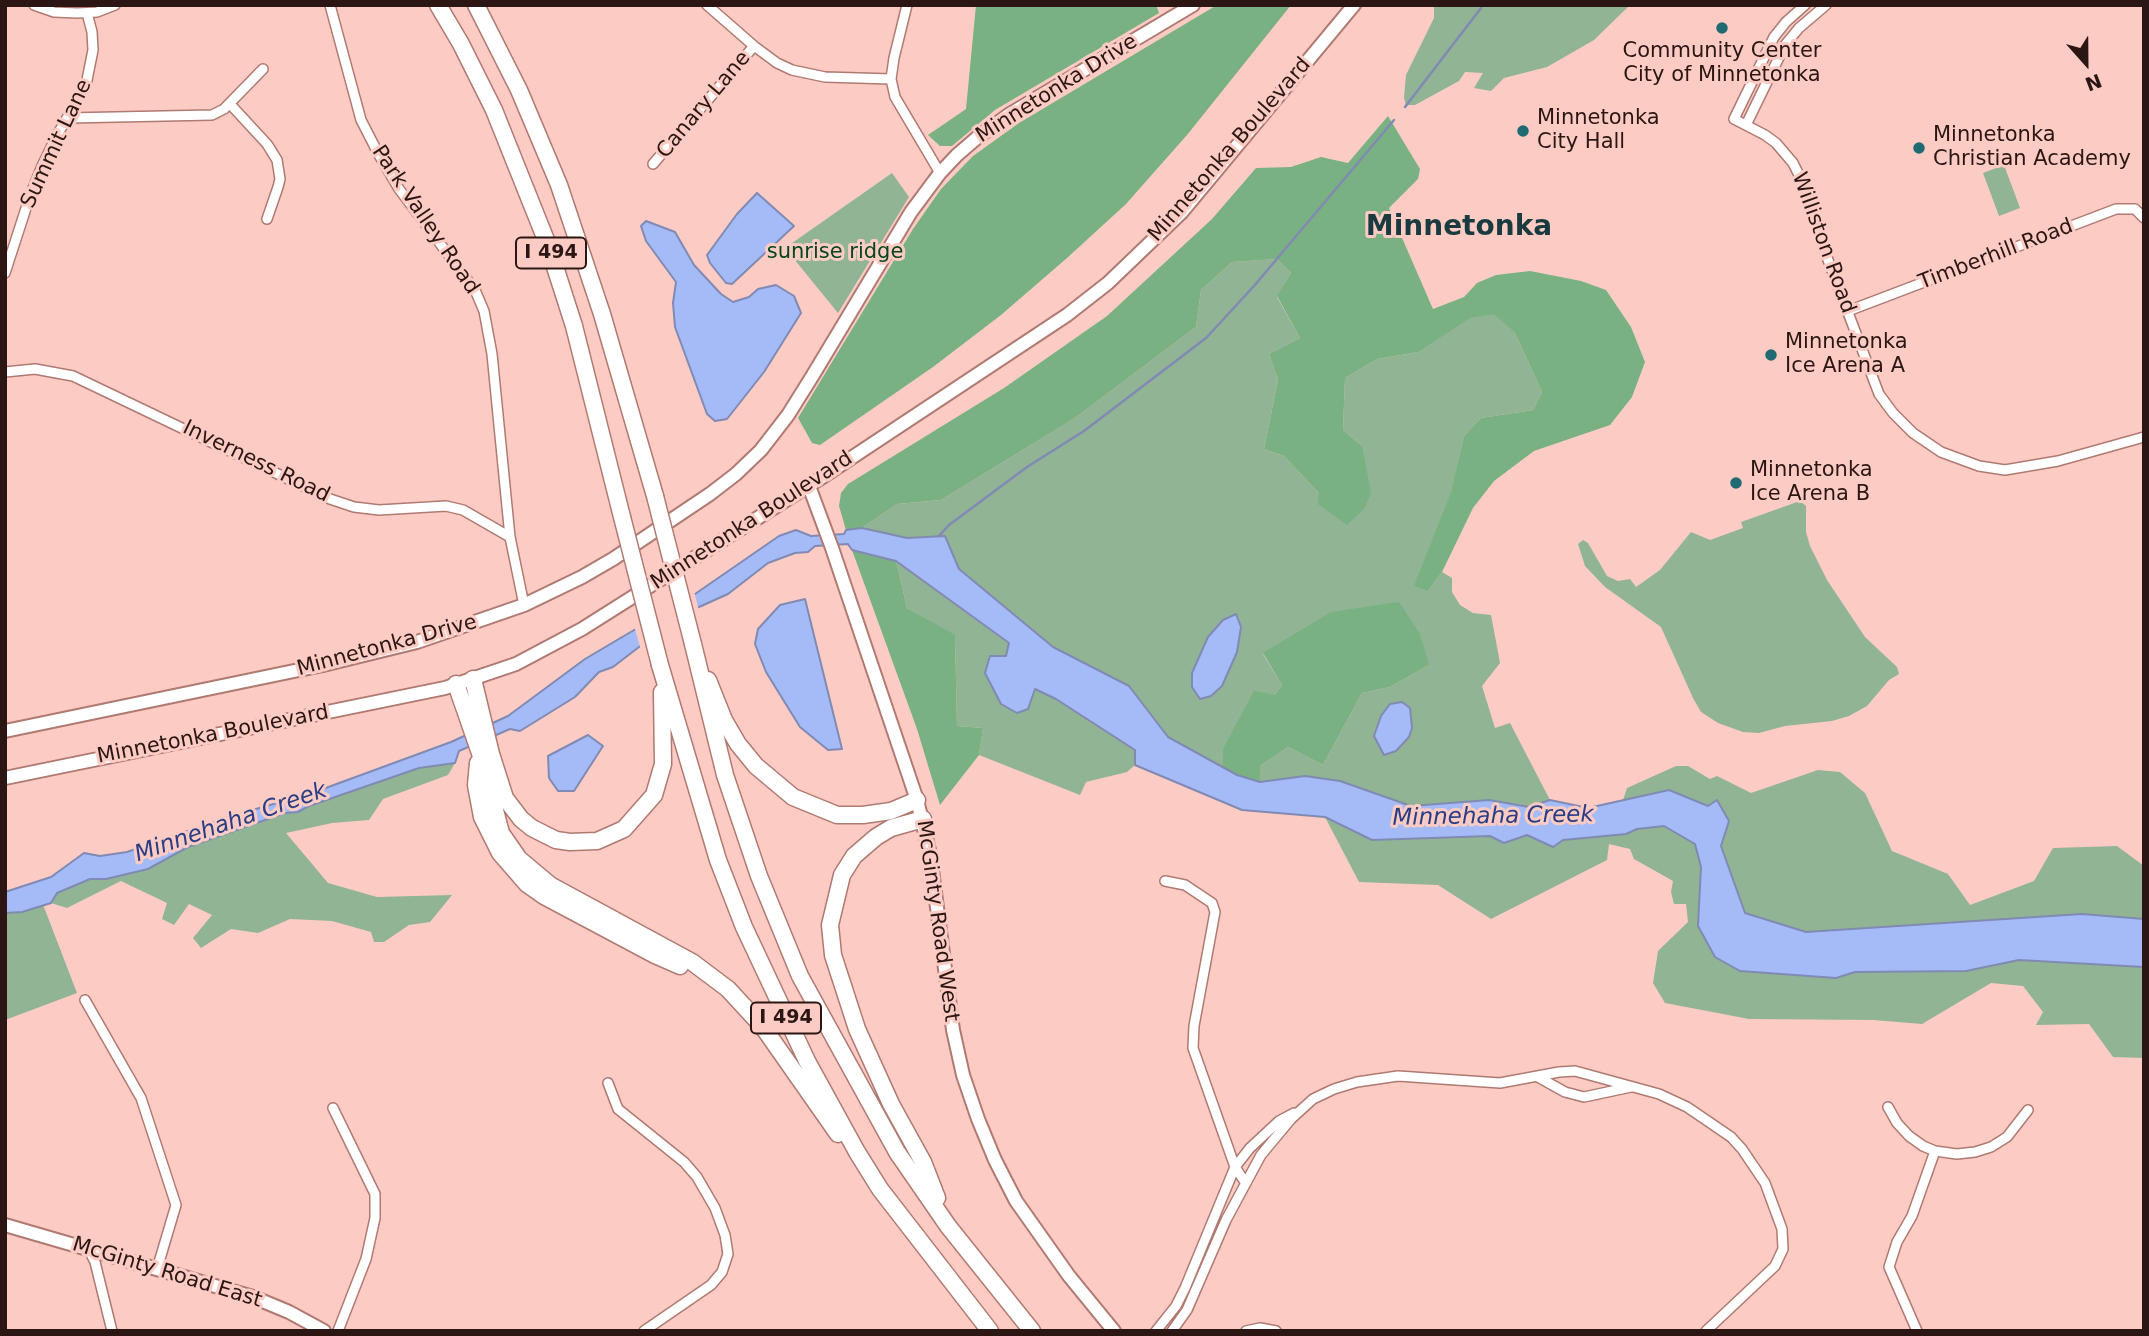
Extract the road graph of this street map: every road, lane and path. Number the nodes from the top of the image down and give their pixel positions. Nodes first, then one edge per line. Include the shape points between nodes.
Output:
1 (34, 5) edge
2 (115, 5) edge
3 (330, 5) edge
4 (438, 5) edge
5 (475, 5) edge
6 (707, 5) edge
7 (907, 5) edge
8 (1193, 5) edge
9 (1354, 5) edge
10 (1805, 5) edge
11 (1826, 5) edge
12 (87, 13) junction
13 (754, 46) junction
14 (263, 69) dead end
15 (891, 79) junction
16 (230, 104) junction
17 (68, 118) junction
18 (1746, 125) junction
19 (653, 164) dead end
20 (940, 173) junction
21 (2144, 218) edge
22 (267, 219) dead end
23 (5, 273) edge
24 (1847, 311) junction
25 (9, 370) edge
26 (2144, 437) edge
27 (808, 486) junction
28 (510, 537) junction
29 (524, 605) junction
30 (693, 644) junction
31 (660, 665) junction
32 (473, 679) junction
33 (456, 684) junction
34 (5, 731) edge
35 (5, 778) edge
36 (918, 800) junction
37 (923, 819) junction
38 (1164, 881) dead end
39 (85, 1000) dead end
40 (1538, 1077) junction
41 (608, 1083) dead end
42 (1632, 1086) junction
43 (1888, 1107) dead end
44 (333, 1108) dead end
45 (2028, 1110) dead end
46 (1299, 1111) junction
47 (1935, 1151) junction
48 (857, 1152) junction
49 (1235, 1167) junction
50 (1245, 1182) junction
51 (5, 1225) edge
52 (948, 1226) junction
53 (89, 1250) junction
54 (157, 1269) junction
55 (112, 1331) edge
56 (324, 1331) edge
57 (338, 1331) edge
58 (644, 1331) edge
59 (990, 1331) edge
60 (1032, 1331) edge
61 (1114, 1331) edge
62 (1156, 1331) edge
63 (1172, 1331) edge
64 (1247, 1331) edge
65 (1276, 1331) edge
66 (1706, 1331) edge
67 (1917, 1331) edge

1 - 12 street via 54,12
2 - 12 street
3 - 28 street, Park Valley Road via 361,120 399,189 475,290 484,311
4 - 31 highway, I 494, bridge via 494,110 548,245 574,326
5 - 30 highway, I 494, bridge via 519,90 559,185 602,314
6 - 13 street
7 - 15 street
8 - 20 main road, Minnetonka Drive via 1010,114
9 - 27 main road, Minnetonka Boulevard via 1182,212 1108,283 1067,315
10 - 18 street, Williston Road via 1774,37 1734,119
11 - 18 street via 1786,45
12 - 17 street, Summit Lane via 92,32 91,68
13 - 15 street via 777,63 808,74
13 - 19 street, Canary Lane
14 - 16 street
15 - 20 street via 895,97
16 - 17 street via 198,117
16 - 22 street via 276,160 278,187
17 - 23 street, Summit Lane via 30,196
18 - 24 street, Williston Road via 1776,144 1793,163
20 - 29 main road, Minnetonka Drive via 911,212 788,415 761,450 728,481 650,536
21 - 24 street, Timberhill Road via 2135,209 2116,209
24 - 26 street, Williston Road via 1879,394 1913,433 1941,452 2005,470
25 - 28 street, Inverness Road via 54,371 92,383 342,503 379,510 446,506 463,510
27 - 32 main road, Minnetonka Boulevard via 539,654
27 - 36 main road, McGinty Road West
28 - 29 street, Park Valley Road
29 - 34 main road, Minnetonka Drive via 392,649
30 - 36 highway via 738,744 793,797 837,815 891,811
30 - 52 highway, I 494 via 725,775 800,976 897,1152
31 - 32 highway via 664,743 654,795 624,829 584,842 544,835 521,819 505,798
31 - 48 highway, I 494 via 718,860 744,928 807,1061
32 - 33 main road, Minnetonka Boulevard
33 - 35 main road, Minnetonka Boulevard
33 - 48 highway via 501,833 519,859 550,885 692,962 728,989 782,1052 832,1128
36 - 37 main road, McGinty Road West
37 - 52 highway via 891,828 854,856 842,875 830,925 833,955 857,1029 923,1162
37 - 61 main road, McGinty Road West via 953,1030 978,1119 1016,1201
38 - 49 street via 1191,889 1212,903 1215,912 1193,1040 1195,1058
39 - 54 street via 141,1098 176,1205
40 - 42 street via 1575,1071
40 - 42 street via 1584,1097
40 - 46 street via 1488,1083 1418,1076 1378,1078 1334,1088
41 - 58 street via 618,1109 684,1161 697,1177 725,1234 727,1254 722,1272 711,1285
42 - 66 street via 1687,1107 1731,1138 1765,1183 1782,1229 1783,1249 1775,1266
43 - 47 street via 1909,1136
44 - 57 street via 375,1194 366,1259
45 - 47 street via 2007,1137 1991,1147 1958,1154
46 - 49 street via 1279,1121
46 - 50 street via 1261,1155
47 - 67 street via 1889,1267
48 - 59 highway, I 494 via 880,1189
49 - 50 street
49 - 62 street via 1185,1288
50 - 63 street via 1187,1310
51 - 53 main road, McGinty Road East
52 - 60 highway, I 494
53 - 54 main road, McGinty Road East
53 - 55 street
54 - 56 main road, McGinty Road East via 253,1297
64 - 65 street

